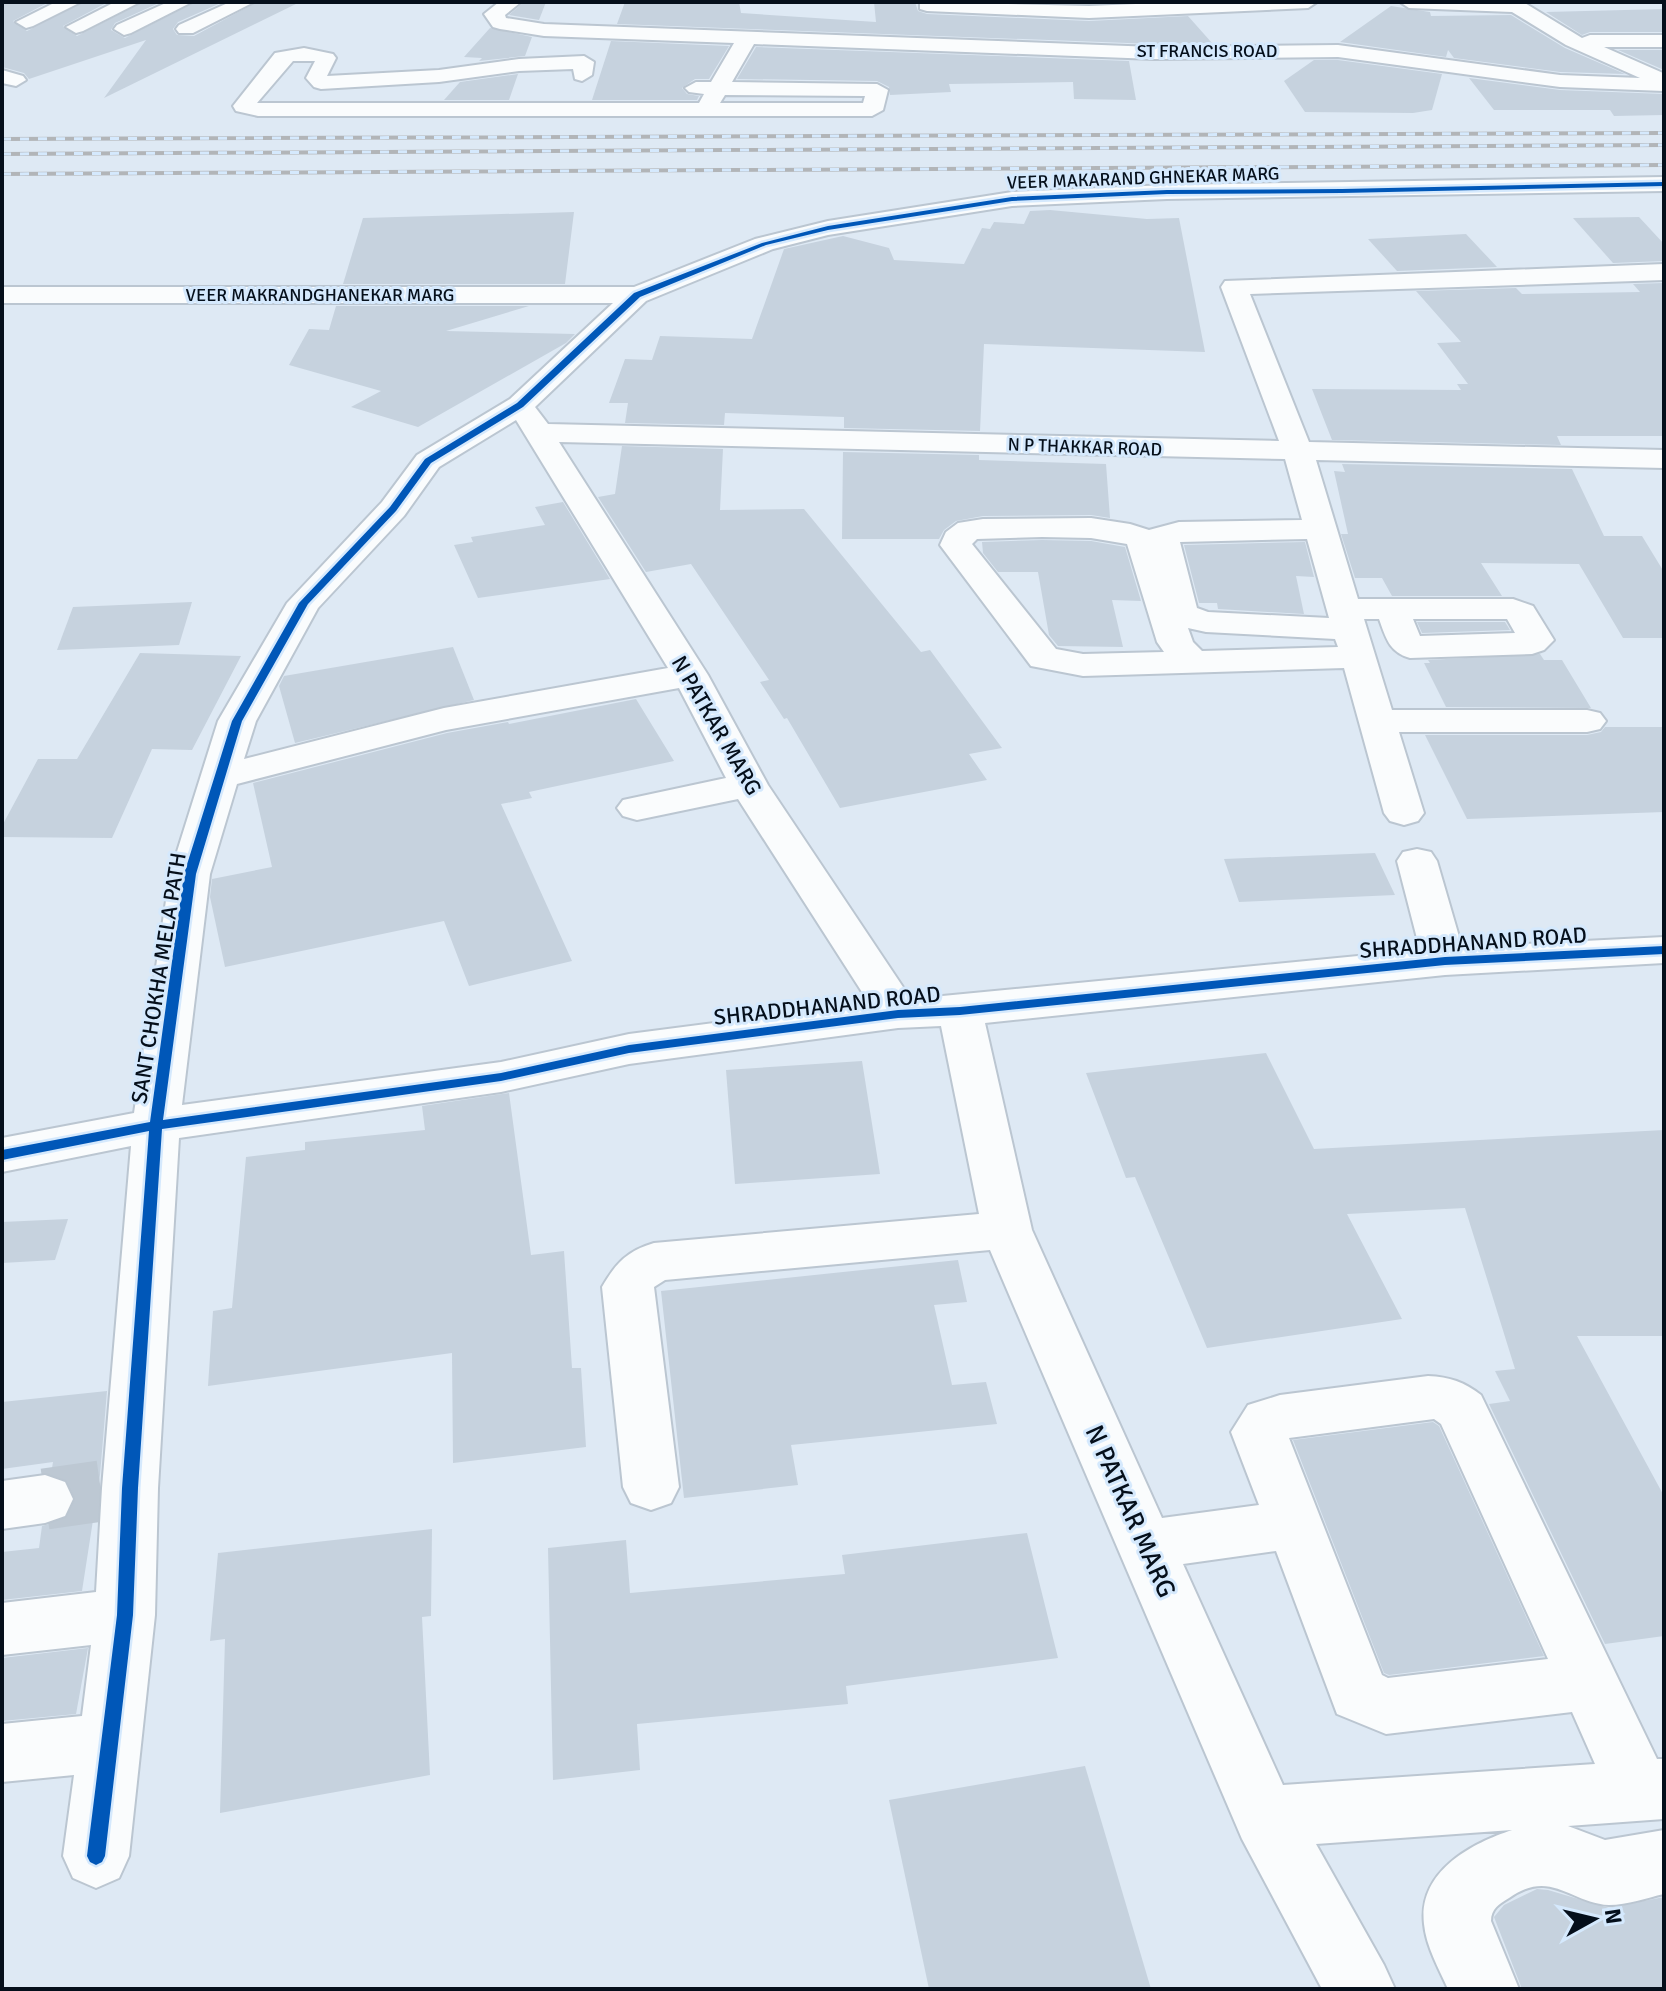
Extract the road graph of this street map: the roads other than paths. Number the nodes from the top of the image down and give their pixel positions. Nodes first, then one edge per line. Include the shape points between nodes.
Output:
1 (72, 2) edge
2 (131, 2) edge
3 (183, 2) edge
4 (245, 2) edge
5 (512, 2) edge
6 (1308, 2) edge
7 (1409, 2) edge
8 (1511, 4) edge
9 (668, 15) dead end
10 (922, 20) edge
11 (26, 22) dead end
12 (76, 27) dead end
13 (124, 29) dead end
14 (186, 29) dead end
15 (668, 34) junction
16 (737, 37) junction
17 (1573, 41) junction
18 (1664, 41) edge
19 (702, 61) dead end
20 (733, 61) junction
21 (591, 75) junction
22 (1664, 83) edge
23 (718, 88) junction
24 (706, 109) junction
25 (521, 110) junction
26 (580, 110) junction
27 (1664, 184) edge
28 (1664, 272) edge
29 (2, 295) edge
30 (637, 295) junction
31 (530, 419) junction
32 (1298, 452) junction
33 (1664, 459) edge
34 (1309, 529) junction
35 (1392, 608) dead end
36 (1335, 613) junction
37 (1196, 662) junction
38 (690, 675) junction
39 (1375, 721) junction
40 (1587, 721) dead end
41 (219, 777) junction
42 (749, 785) junction
43 (637, 808) dead end
44 (1404, 813) dead end
45 (1417, 861) dead end
46 (1664, 950) edge
47 (1445, 961) junction
48 (960, 1011) junction
49 (898, 1014) junction
50 (156, 1125) junction
51 (2, 1155) edge
52 (1007, 1230) junction
53 (651, 1487) dead end
54 (1292, 1525) junction
55 (1146, 1545) junction
56 (125, 1615) junction
57 (2, 1629) edge
58 (1589, 1682) junction
59 (110, 1742) junction
60 (2, 1753) edge
61 (1651, 1790) edge
62 (1265, 1817) junction
63 (96, 1856) dead end
64 (1664, 1862) edge
65 (1360, 1989) edge
66 (1484, 1989) edge

1 - 11 street
2 - 12 street
3 - 13 street
4 - 14 street
5 - 15 street, ST FRANCIS ROAD via 494,14 500,23 544,30
6 - 10 street
7 - 8 street
8 - 17 street
9 - 15 street
10 - 16 street, ST FRANCIS ROAD
10 - 22 street, ST FRANCIS ROAD via 1154,53 1338,51 1560,81
15 - 16 street, ST FRANCIS ROAD
16 - 20 street
17 - 18 street
17 - 22 street
19 - 20 street
20 - 23 street
21 - 23 street
21 - 25 street via 535,77
21 - 25 street via 584,62 542,63 321,83 316,78 326,58 294,55 282,57 244,106
21 - 26 street
23 - 24 street
23 - 24 street via 877,90 869,111
24 - 26 street
25 - 26 street
27 - 30 street, VEER MAKARAND GHNEKAR MARG via 1012,199 910,213 764,244
28 - 32 street via 1234,287
29 - 30 street, VEER MAKRANDGHANEKAR MARG
30 - 31 street, SANT CHOKHA MELA PATH
31 - 32 street, N P THAKKAR ROAD
31 - 38 street, N PATKAR MARG
31 - 41 street, SANT CHOKHA MELA PATH via 428,461 393,509 304,603 237,721
32 - 33 street, N P THAKKAR ROAD
32 - 34 street
34 - 36 street
34 - 36 street via 1162,535 1185,616 1206,622
35 - 36 street
36 - 37 street
36 - 39 street
37 - 37 street via 1175,642 1142,539 1134,532 983,529 969,530 957,539 956,545 1044,658 1075,665
38 - 41 street via 444,719
38 - 42 street, N PATKAR MARG
39 - 40 street
39 - 44 street
41 - 50 street, SANT CHOKHA MELA PATH via 190,874
42 - 43 street
42 - 49 street, N PATKAR MARG
45 - 47 street
46 - 47 street, SHRADDHANAND ROAD
47 - 48 street, SHRADDHANAND ROAD
48 - 49 street, SHRADDHANAND ROAD
48 - 52 street, N PATKAR MARG
49 - 50 street, SHRADDHANAND ROAD via 629,1049 501,1077
50 - 51 street, SHRADDHANAND ROAD
50 - 56 street, SANT CHOKHA MELA PATH via 116,1490
52 - 53 street via 654,1262 636,1274 628,1287
52 - 55 street, N PATKAR MARG
54 - 55 street
54 - 58 street via 1353,1682 1372,1702 1386,1706
54 - 58 street via 1260,1441 1267,1420 1428,1397 1456,1403
55 - 62 street, N PATKAR MARG
56 - 57 street
56 - 59 street, SANT CHOKHA MELA PATH
58 - 61 street
59 - 60 street
59 - 63 street, SANT CHOKHA MELA PATH
61 - 62 street
62 - 65 street, N PATKAR MARG
64 - 66 street via 1596,1871 1574,1858 1550,1853 1488,1870 1459,1904 1456,1919

